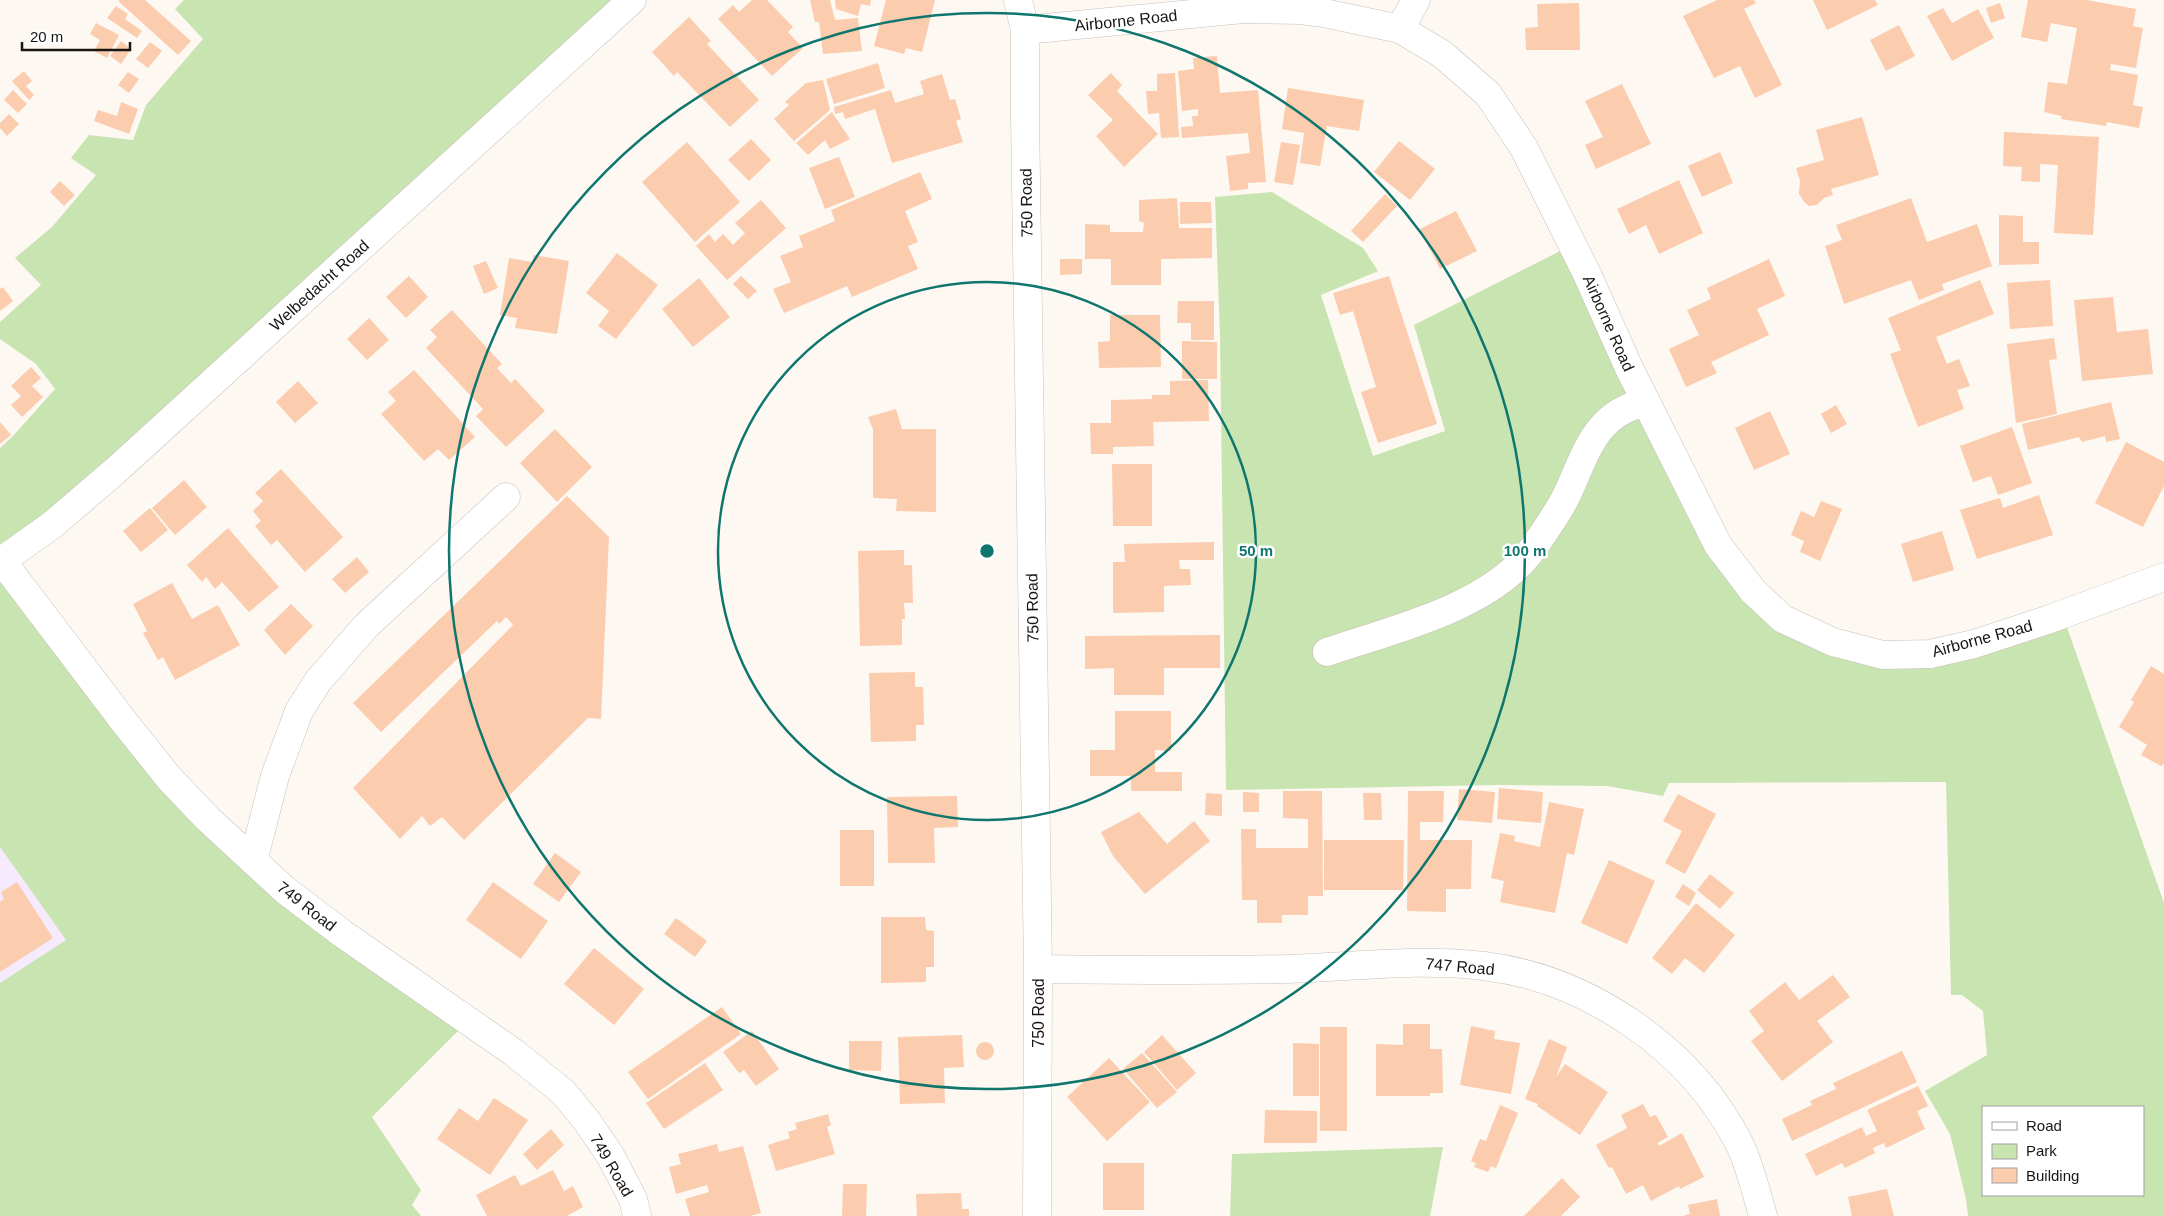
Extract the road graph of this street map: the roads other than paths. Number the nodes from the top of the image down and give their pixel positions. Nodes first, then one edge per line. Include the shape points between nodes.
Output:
1 (632, 0) edge
2 (1018, 0) edge
3 (1416, 0) edge
4 (1400, 29) junction
5 (1025, 30) junction
6 (1646, 401) junction
7 (506, 497) dead end
8 (1, 562) edge
9 (2164, 577) edge
10 (1327, 652) dead end
11 (253, 861) junction
12 (1038, 970) junction
13 (637, 1216) edge
14 (1037, 1216) edge
15 (1763, 1216) edge

1 - 8 street, Welbedacht Road via 114,472 52,525
2 - 5 street, 750 Road
3 - 4 street
4 - 5 street, Airborne Road via 1324,13 1243,9
4 - 6 street, Airborne Road via 1442,54 1493,101 1524,148
5 - 12 street, 750 Road
6 - 9 street, Airborne Road via 1718,545 1747,583 1784,619 1832,642 1883,655 1930,654 1974,644 2047,620
6 - 10 street via 1608,420 1596,435 1561,506 1527,556 1496,586 1448,610
7 - 11 street via 367,625 318,681 299,711 276,776
8 - 11 street, 749 Road via 169,778
11 - 13 street, 749 Road via 343,934 513,1052 563,1092 610,1155 633,1199
12 - 14 street, 750 Road
12 - 15 street, 747 Road via 1288,969 1428,962 1485,966 1531,976 1613,1010 1659,1044 1688,1071 1714,1101 1740,1144

